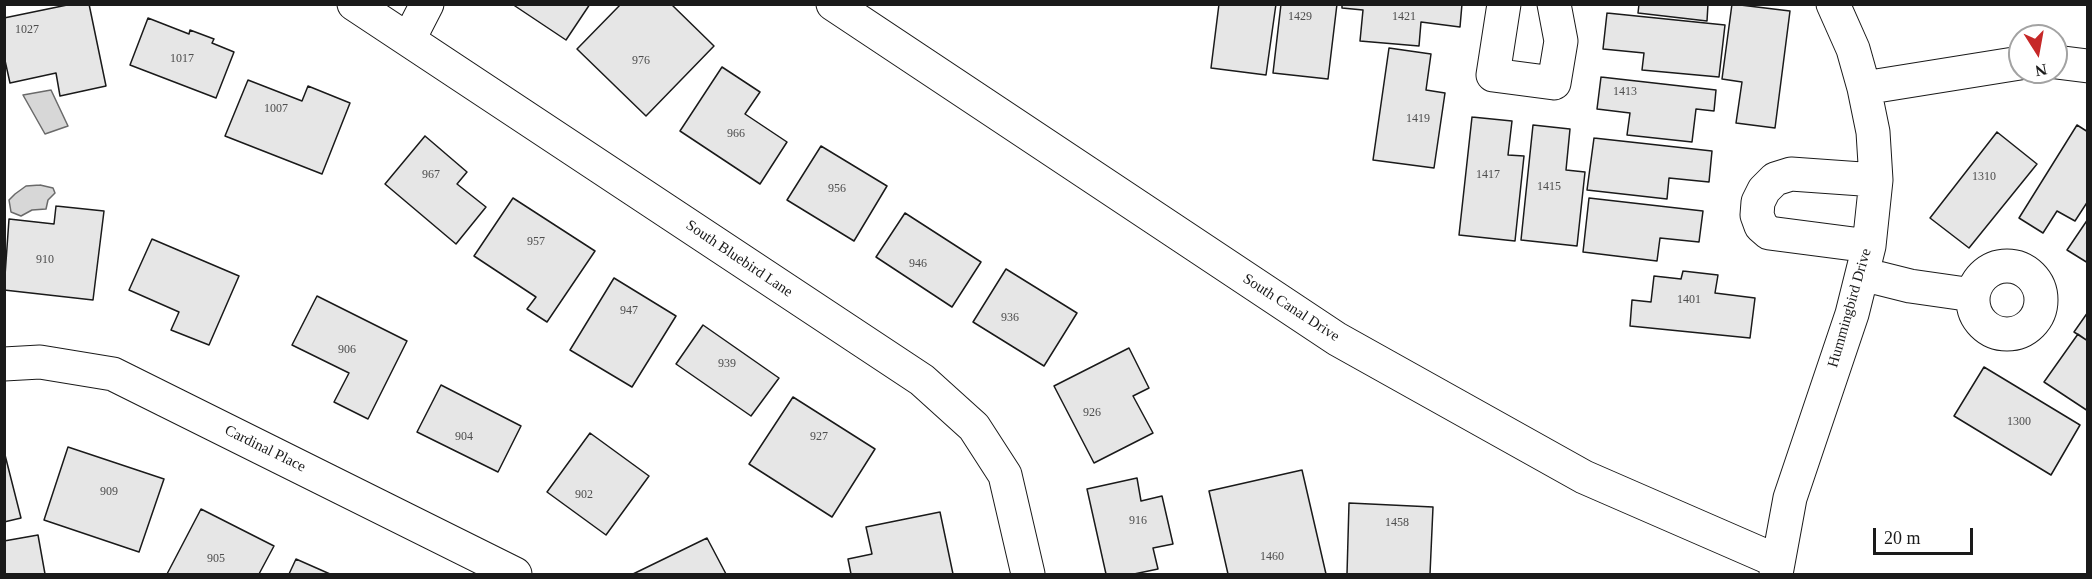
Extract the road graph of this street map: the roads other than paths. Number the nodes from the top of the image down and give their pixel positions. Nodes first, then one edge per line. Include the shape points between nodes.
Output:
1 (427, 4) edge
2 (833, 4) edge
3 (1504, 4) edge
4 (1554, 4) edge
5 (1833, 4) edge
6 (363, 6) edge
7 (409, 39) junction
8 (2068, 64) edge
9 (2008, 65) edge
10 (2088, 66) edge
11 (1864, 88) junction
12 (1876, 180) junction
13 (1865, 260) junction
14 (1973, 295) dead end
15 (4, 364) edge
16 (1777, 568) edge
17 (515, 574) edge
18 (1028, 574) edge

1 - 7 street
2 - 16 street, South Canal Drive via 1337,339 1584,477
3 - 4 street via 1493,75 1554,83 1561,41
5 - 11 street, Hummingbird Drive via 1853,49
6 - 7 street, South Bluebird Lane
7 - 18 street, South Bluebird Lane via 922,380 974,427 1005,475
8 - 10 street
9 - 11 street
11 - 12 street, Hummingbird Drive via 1873,132
12 - 13 street, Hummingbird Drive
12 - 13 street via 1791,174 1775,178 1758,202 1757,215 1769,233
13 - 14 street via 1910,286
13 - 16 street, Hummingbird Drive via 1852,314 1790,498
15 - 17 street, Cardinal Place via 40,362 113,374

